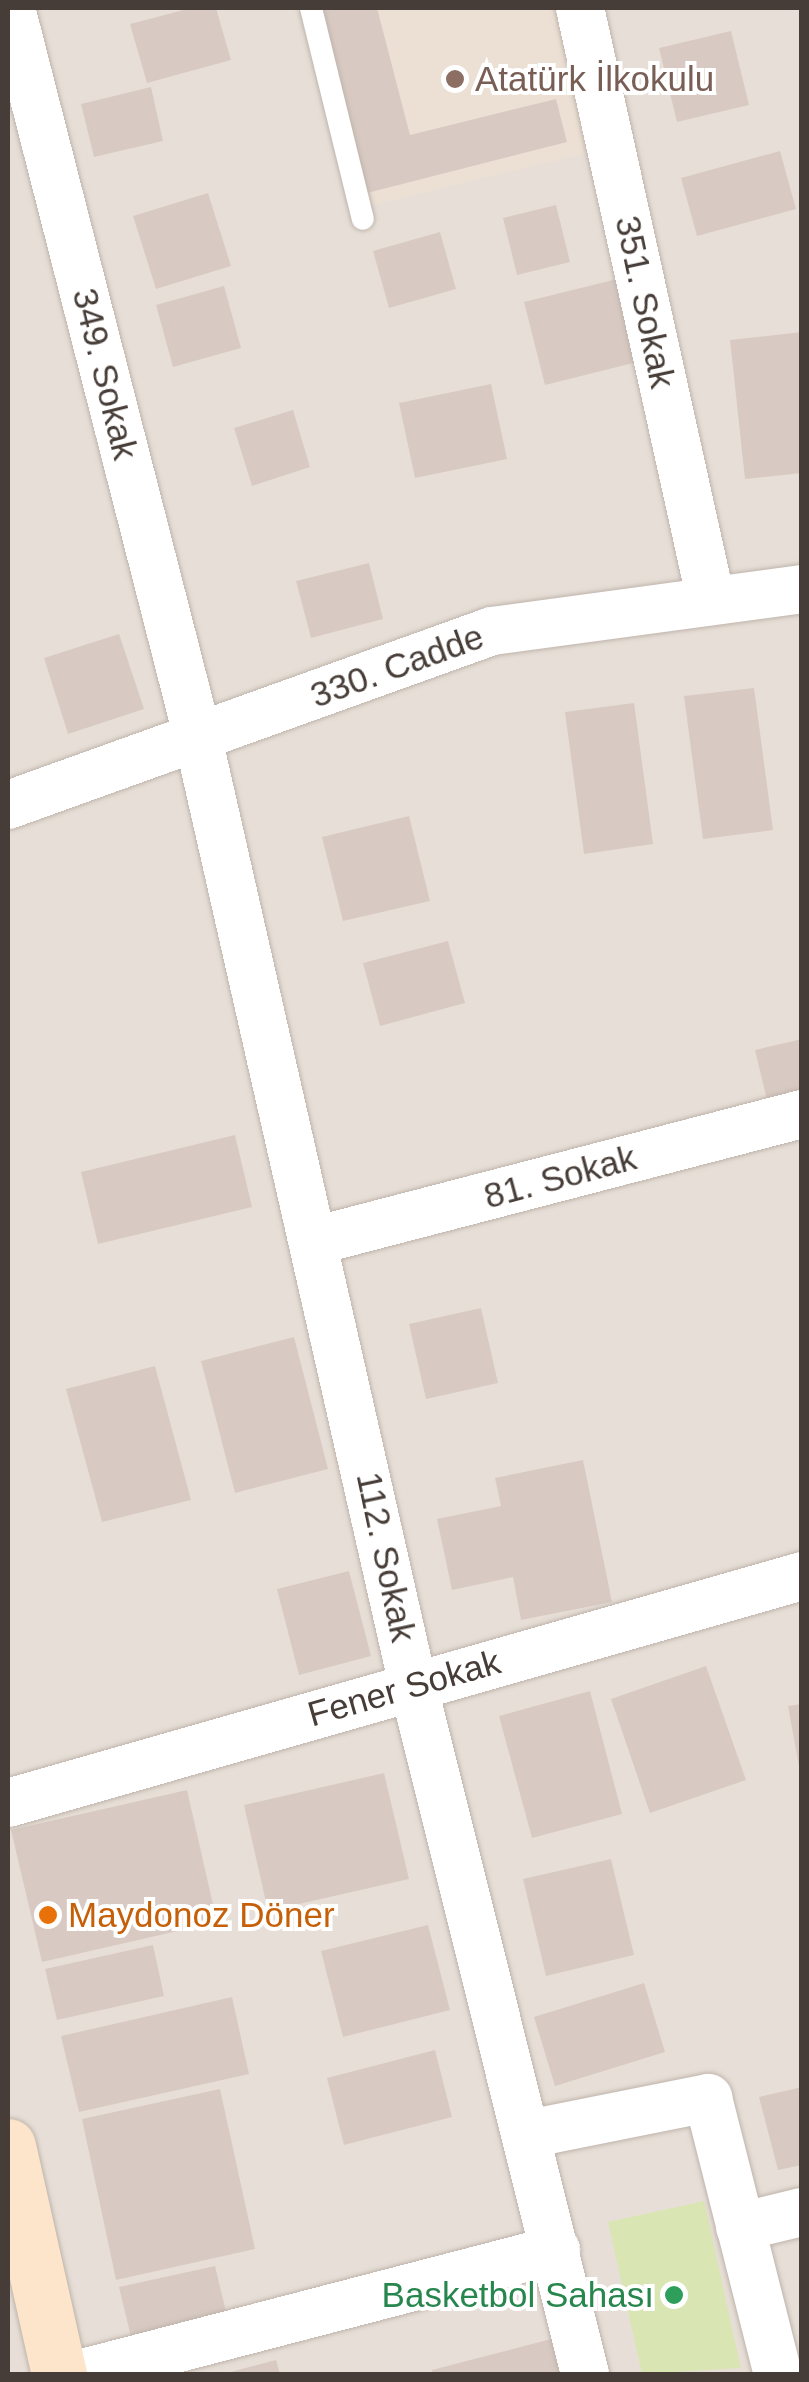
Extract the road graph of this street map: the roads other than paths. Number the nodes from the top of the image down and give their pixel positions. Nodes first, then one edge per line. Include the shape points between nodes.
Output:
1 (311, 8) edge
2 (580, 8) edge
3 (13, 9) edge
4 (363, 220) dead end
5 (802, 589) edge
6 (710, 596) junction
7 (198, 738) junction
8 (8, 805) edge
9 (802, 1114) edge
10 (318, 1240) junction
11 (802, 1576) edge
12 (413, 1684) junction
13 (8, 1803) edge
14 (528, 2134) junction
15 (8, 2146) edge
16 (802, 2212) edge
17 (740, 2227) junction
18 (556, 2250) junction
19 (59, 2374) edge
20 (79, 2374) edge
21 (585, 2374) edge
22 (778, 2374) edge

1 - 4 lane
2 - 6 street, 351. Sokak
3 - 7 street, 349. Sokak
5 - 6 street, 330. Cadde
6 - 7 street, 330. Cadde via 492,630
7 - 8 street, 330. Cadde
7 - 10 street, 112. Sokak
9 - 10 street, 81. Sokak
10 - 12 street, 112. Sokak
11 - 12 street, Fener Sokak
12 - 13 street, Fener Sokak
12 - 14 street, 112. Sokak
14 - 17 street via 708,2098
14 - 18 street, 112. Sokak
15 - 19 main road
16 - 17 street
17 - 22 street
18 - 20 street
18 - 21 street, 112. Sokak

